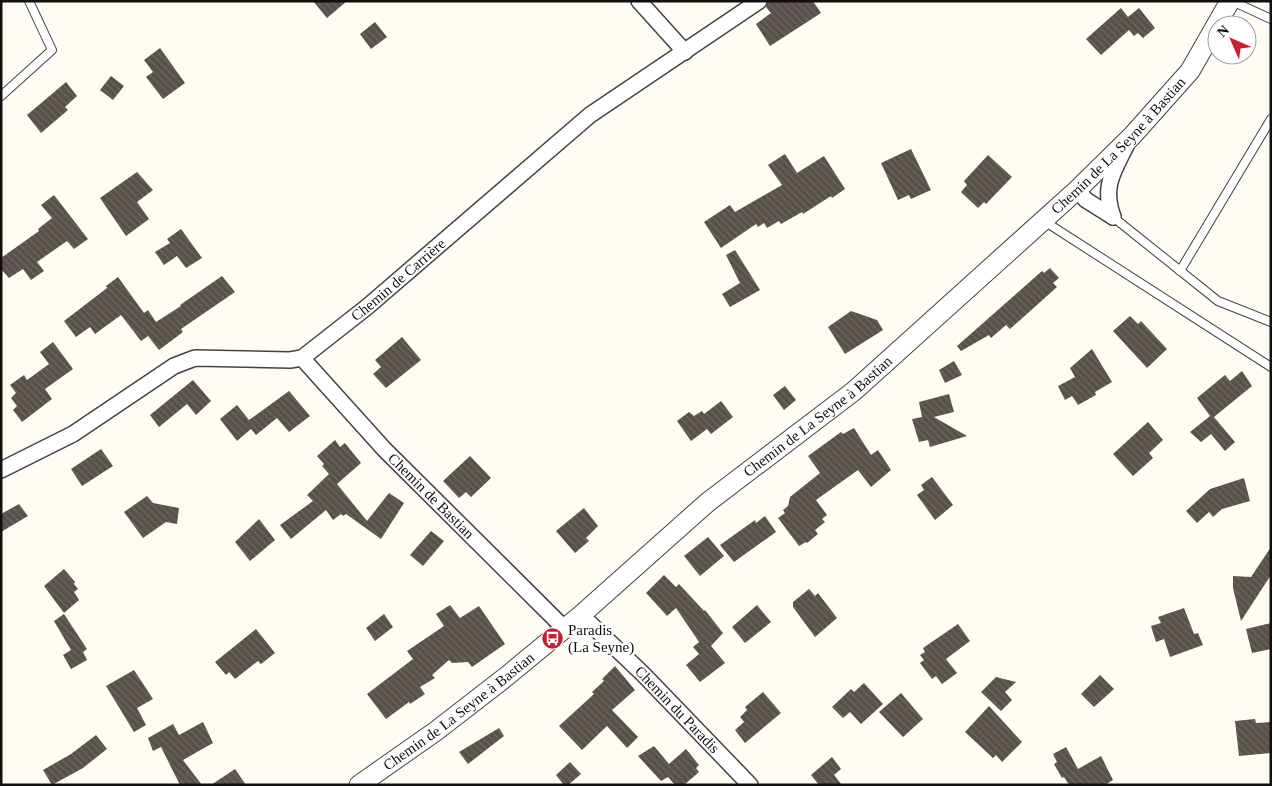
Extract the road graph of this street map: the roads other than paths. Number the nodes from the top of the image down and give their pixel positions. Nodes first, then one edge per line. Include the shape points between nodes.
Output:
1 (29, 1) edge
2 (640, 1) edge
3 (759, 1) edge
4 (1231, 1) edge
5 (1271, 19) edge
6 (685, 52) junction
7 (1, 96) edge
8 (1271, 119) edge
9 (1132, 136) junction
10 (1077, 190) junction
11 (1112, 217) junction
12 (1042, 220) junction
13 (1180, 271) junction
14 (1271, 322) edge
15 (302, 358) junction
16 (1271, 367) edge
17 (1, 470) edge
18 (581, 615) junction
19 (565, 629) junction
20 (359, 785) edge
21 (750, 785) edge

1 - 7 lane via 52,50
2 - 6 street
3 - 6 street, Chemin de Carrière
4 - 5 lane
4 - 9 street, Chemin de La Seyne à Bastian via 1190,71
6 - 15 street, Chemin de Carrière via 590,115
8 - 13 lane
9 - 10 street, Chemin de La Seyne à Bastian
9 - 11 street via 1110,176 1108,203
10 - 11 street
10 - 12 street, Chemin de La Seyne à Bastian
11 - 13 lane
12 - 16 lane
12 - 18 street, Chemin de La Seyne à Bastian via 854,391 708,502
13 - 14 lane via 1218,301
15 - 17 street via 195,358 174,366 73,434
15 - 19 street, Chemin de Bastian via 384,449
18 - 19 street, Chemin de La Seyne à Bastian
18 - 21 street, Chemin du Paradis
19 - 20 street, Chemin de La Seyne à Bastian via 436,732

